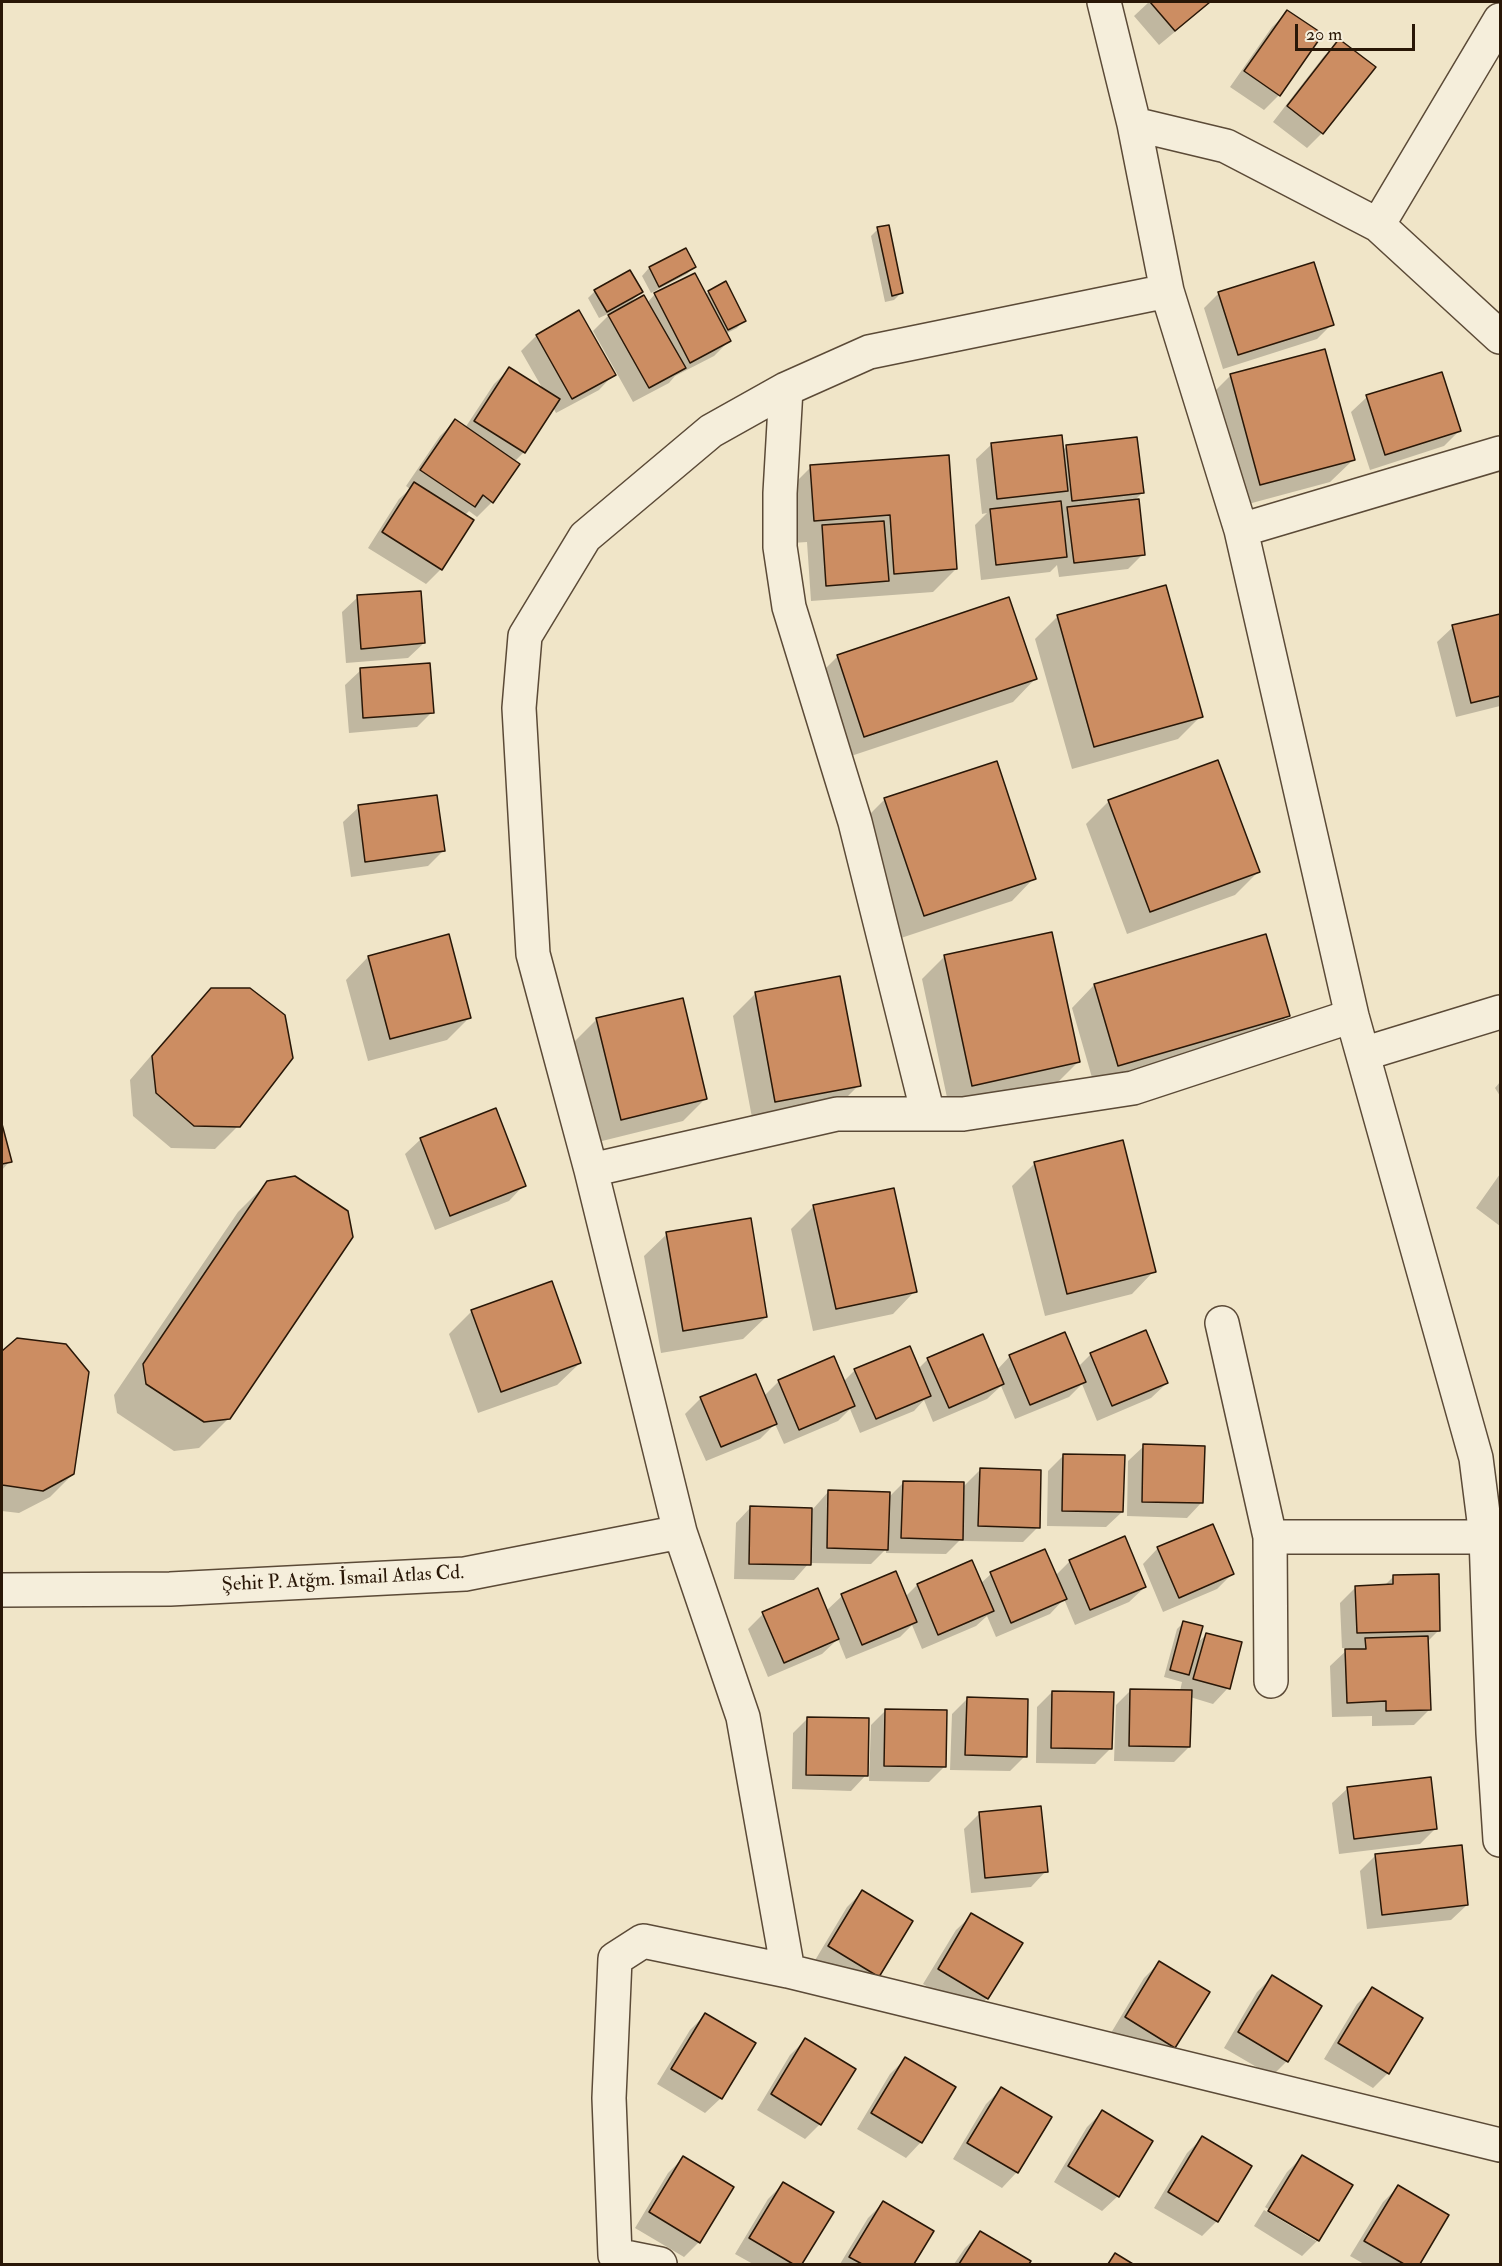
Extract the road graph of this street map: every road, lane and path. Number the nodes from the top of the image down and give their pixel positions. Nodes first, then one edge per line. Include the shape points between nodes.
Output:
1 (1104, 2) edge
2 (1500, 20) edge
3 (1134, 124) junction
4 (1378, 225) junction
5 (1167, 291) junction
6 (1500, 337) edge
7 (786, 389) junction
8 (1500, 453) edge
9 (1241, 530) junction
10 (1500, 1012) edge
11 (1352, 1016) junction
12 (1363, 1054) junction
13 (928, 1114) junction
14 (591, 1170) junction
15 (1222, 1323) dead end
16 (680, 1532) junction
17 (1270, 1537) junction
18 (1486, 1537) junction
19 (2, 1590) edge
20 (1271, 1681) dead end
21 (1500, 1840) edge
22 (788, 1971) junction
23 (1500, 2145) edge
24 (660, 2265) edge

1 - 3 street
2 - 4 street
3 - 4 street via 1226,146
3 - 5 street
4 - 6 street
5 - 7 street via 869,352
5 - 9 street
7 - 13 street via 780,547 789,607 855,822
7 - 14 street via 711,431 585,537 525,636 519,708 533,954
8 - 9 street
9 - 11 street
10 - 12 street
11 - 12 street
11 - 13 street via 1133,1088 963,1114
12 - 18 street via 1476,1458
13 - 14 street via 837,1114
14 - 16 street
15 - 17 street
16 - 19 street, Şehit P. Atğm. İsmail Atlas Cd. via 465,1574 170,1589
16 - 22 street via 743,1717
17 - 18 street
17 - 20 street
18 - 21 street
22 - 23 street
22 - 24 street via 643,1941 615,1959 609,2098 615,2255

